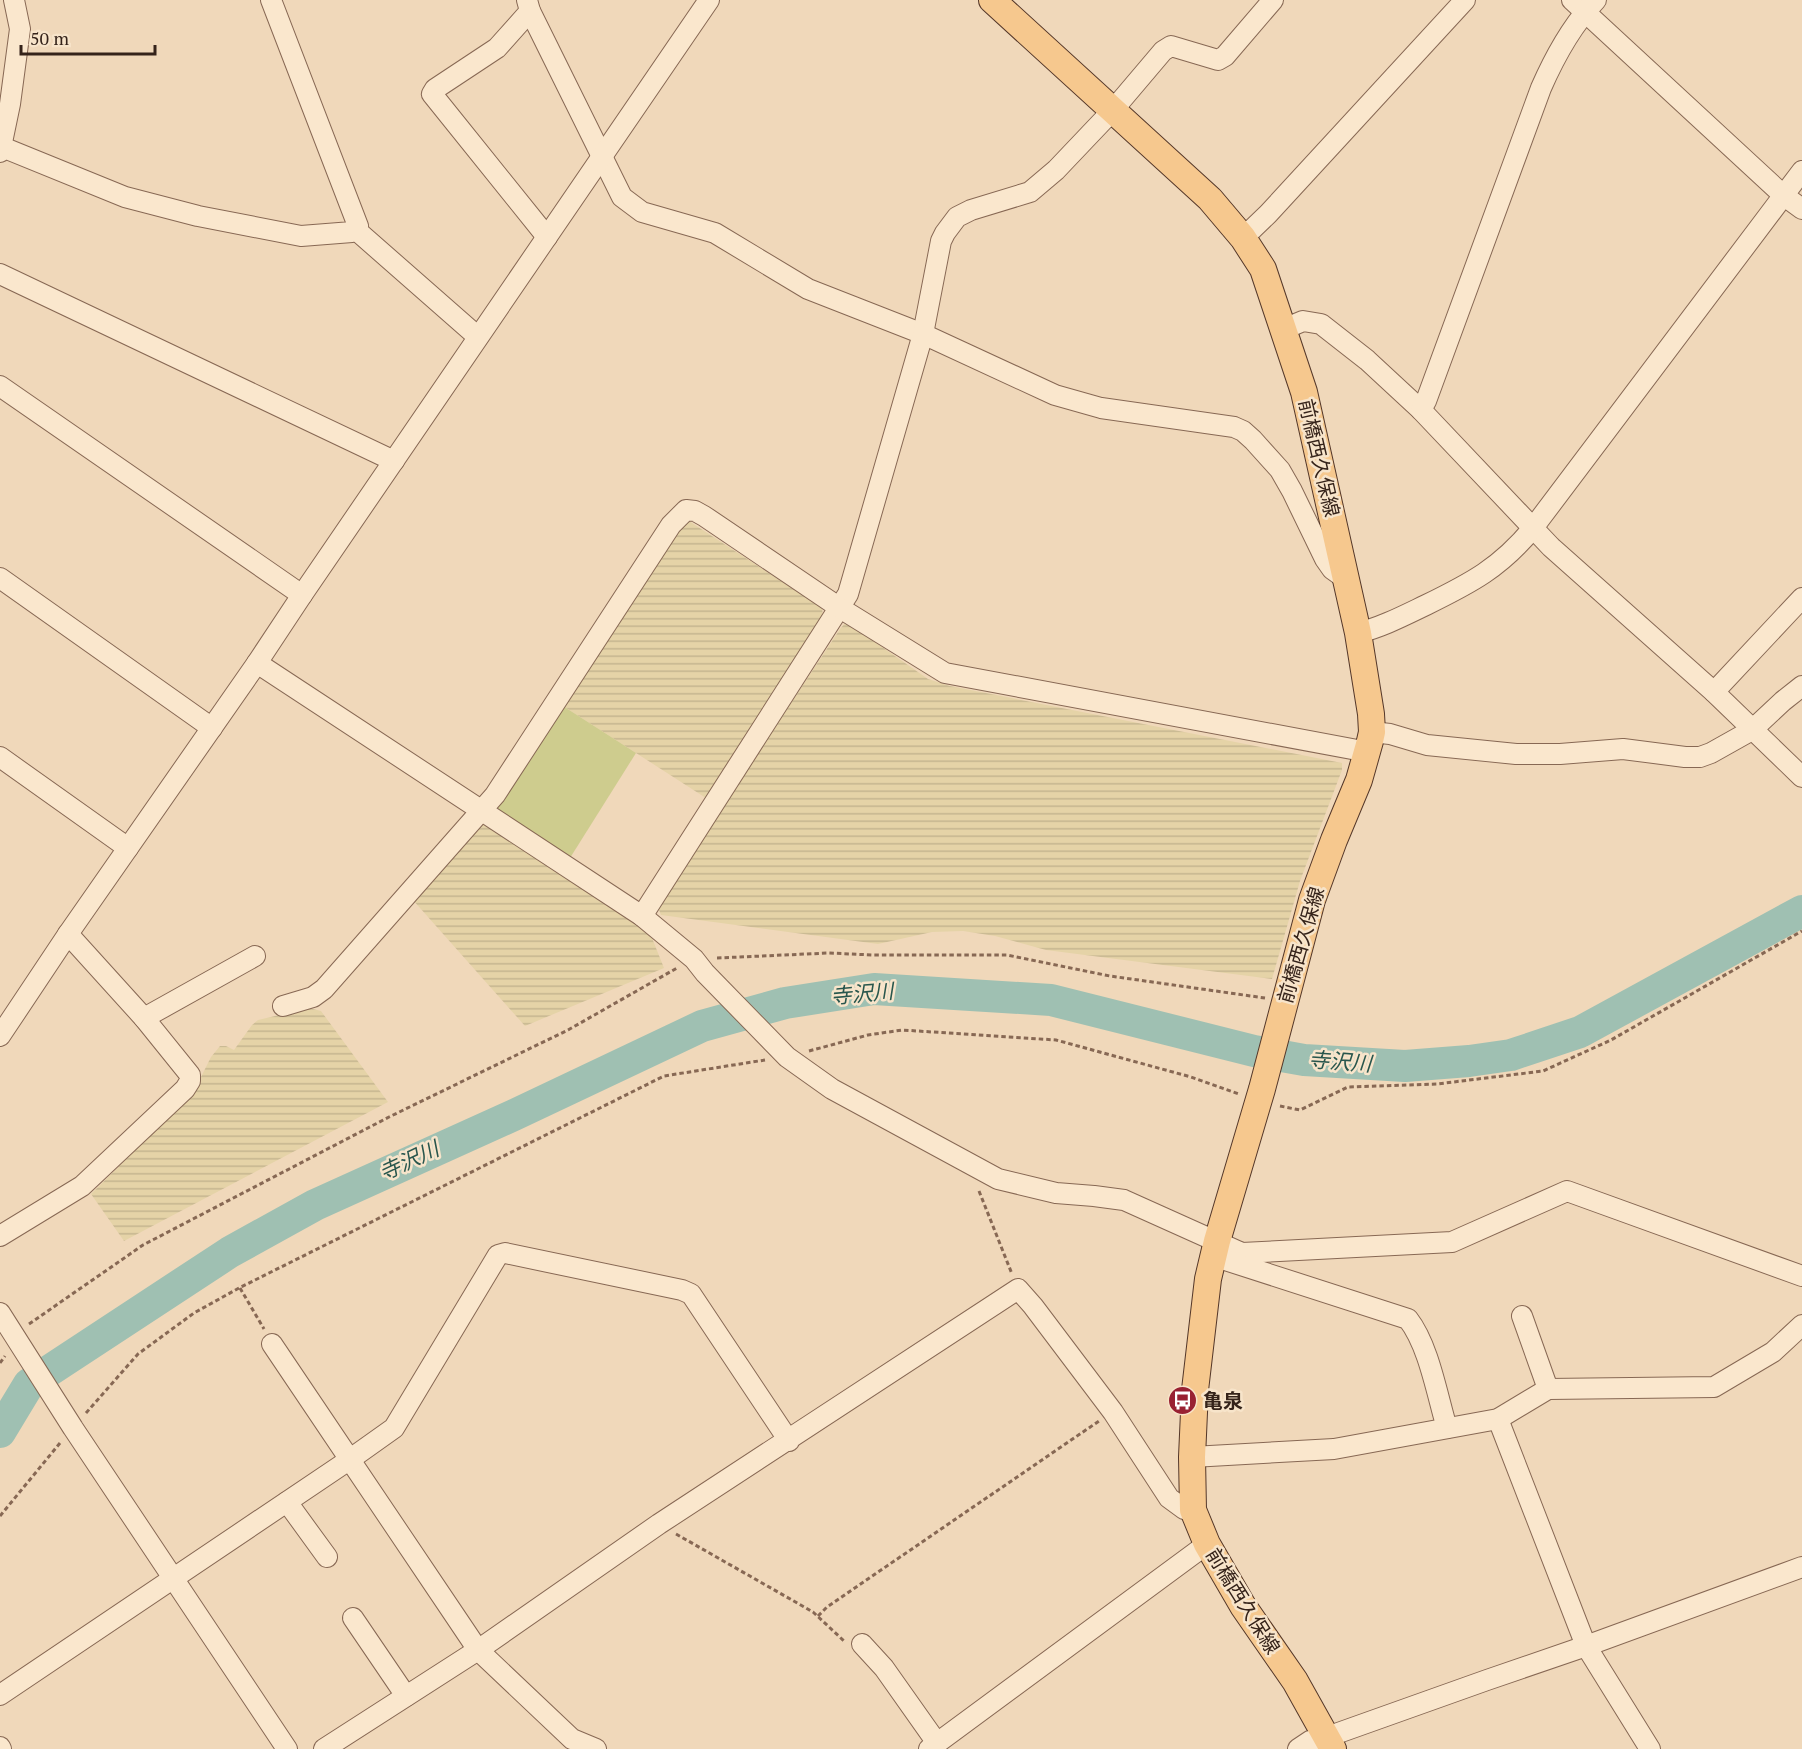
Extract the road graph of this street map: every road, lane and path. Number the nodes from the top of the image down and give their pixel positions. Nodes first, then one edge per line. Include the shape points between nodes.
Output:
1 (14, 0) edge
2 (272, 0) edge
3 (709, 0) edge
4 (992, 0) edge
5 (1274, 0) edge
6 (1465, 0) edge
7 (1584, 4) edge
8 (529, 6) edge
9 (1113, 110) junction
10 (1, 149) edge
11 (603, 155) junction
12 (1802, 171) edge
13 (1783, 195) junction
14 (1802, 209) edge
15 (355, 229) junction
16 (547, 237) junction
17 (1243, 238) junction
18 (0, 274) edge
19 (1284, 329) junction
20 (923, 334) junction
21 (478, 337) junction
22 (0, 386) edge
23 (1421, 410) junction
24 (394, 461) junction
25 (1533, 528) junction
26 (0, 578) edge
27 (1346, 579) junction
28 (302, 595) junction
29 (1802, 598) edge
30 (840, 608) junction
31 (1358, 633) junction
32 (257, 663) junction
33 (1802, 686) edge
34 (1714, 692) junction
35 (212, 728) junction
36 (1752, 730) junction
37 (1370, 742) junction
38 (0, 757) edge
39 (1802, 777) edge
40 (482, 810) junction
41 (128, 848) junction
42 (642, 916) junction
43 (1802, 931) edge
44 (68, 934) junction
45 (255, 956) dead end
46 (700, 966) junction
47 (283, 1006) dead end
48 (1283, 1010) junction
49 (144, 1018) junction
50 (2, 1028) edge
51 (787, 1057) junction
52 (1260, 1095) junction
53 (978, 1170) junction
54 (0, 1236) edge
55 (1215, 1249) junction
56 (1802, 1276) edge
57 (239, 1288) junction
58 (1018, 1289) junction
59 (0, 1313) edge
60 (1522, 1316) dead end
61 (1802, 1325) edge
62 (18, 1343) junction
63 (272, 1344) joint
64 (0, 1363) edge
65 (1548, 1389) junction
66 (1113, 1412) junction
67 (1498, 1419) junction
68 (70, 1424) junction
69 (1447, 1428) junction
70 (789, 1441) junction
71 (1192, 1457) junction
72 (349, 1460) junction
73 (287, 1502) junction
74 (1193, 1510) junction
75 (0, 1516) edge
76 (659, 1524) junction
77 (1207, 1544) junction
78 (327, 1557) dead end
79 (1802, 1567) edge
80 (173, 1578) junction
81 (818, 1616) junction
82 (353, 1618) dead end
83 (857, 1646) joint
84 (1586, 1646) junction
85 (478, 1650) junction
86 (0, 1695) edge
87 (406, 1696) junction
88 (1330, 1743) edge
89 (933, 1746) edge
90 (287, 1749) edge
91 (324, 1749) edge
92 (596, 1749) edge
93 (1298, 1749) edge
94 (1650, 1749) edge

1 - 10 street via 20,29
2 - 15 street via 357,225
3 - 11 street
4 - 9 main road, 前橋西久保線
5 - 9 street via 1218,60 1171,46 1163,51
6 - 17 street
7 - 13 street
7 - 23 street via 1541,88
8 - 11 street
8 - 16 street via 497,48 432,94
9 - 17 main road, 前橋西久保線 via 1210,199
9 - 20 street via 1030,192 957,217 941,241
10 - 15 street via 125,197 198,216 301,236
11 - 16 street
11 - 20 street via 622,197 642,212 716,233 808,289
12 - 13 street
13 - 14 street
13 - 25 street
15 - 21 street
16 - 21 street
17 - 19 main road, 前橋西久保線 via 1263,269
18 - 24 street
19 - 23 street via 1303,321 1321,324
19 - 27 main road, 前橋西久保線 via 1304,392
20 - 27 street via 1068,400 1243,430 1280,470 1325,559
20 - 30 street via 848,594
21 - 24 street
22 - 28 street
23 - 25 street
24 - 28 street
25 - 31 street via 1500,563 1467,585 1382,626
25 - 34 street
26 - 35 street
27 - 31 main road, 前橋西久保線
28 - 32 street
29 - 34 street
30 - 37 street via 945,673
30 - 40 street via 704,516 686,510 671,525
30 - 42 street
31 - 37 main road, 前橋西久保線 via 1371,714
32 - 35 street
32 - 40 street
33 - 36 street
34 - 36 street
35 - 41 street
36 - 37 street via 1700,757 1623,749 1516,754 1427,745 1390,734
36 - 39 street
37 - 48 main road, 前橋西久保線 via 1312,900
38 - 41 street
40 - 42 street
40 - 47 street via 324,989 313,997
41 - 44 street
42 - 46 street
43 - 52 path via 1611,1040 1543,1071 1437,1084 1347,1088 1300,1110
44 - 49 street
44 - 50 street
45 - 49 street
46 - 48 path via 829,953 1007,955
46 - 51 street
46 - 62 path via 389,1117 143,1245 32,1321
48 - 52 main road, 前橋西久保線
49 - 54 street via 190,1075 185,1089 82,1186
51 - 52 path via 902,1030 1056,1040
51 - 53 street via 832,1089
51 - 57 path via 664,1076
52 - 55 main road, 前橋西久保線
53 - 55 street via 1021,1186 1124,1200
53 - 58 path via 979,1191
55 - 56 street via 1242,1252 1452,1242 1567,1191
55 - 69 street via 1408,1319 1425,1354
55 - 71 main road, 前橋西久保線 via 1195,1390
57 - 63 path
57 - 68 path via 194,1313 138,1354
58 - 66 street
58 - 70 street
59 - 62 street
60 - 65 street
61 - 65 street via 1773,1352 1714,1387
62 - 64 path
62 - 68 street
63 - 72 street
65 - 67 street
66 - 74 street via 1169,1498 1184,1509
66 - 81 path
67 - 69 street
67 - 84 street
68 - 75 path
68 - 80 street
69 - 71 street via 1335,1449
70 - 72 street via 691,1294 505,1253 498,1255 394,1428
70 - 76 street
71 - 74 main road, 前橋西久保線
72 - 73 street
72 - 85 street
73 - 78 street
73 - 80 street
74 - 77 main road, 前橋西久保線
76 - 81 path
76 - 85 street
77 - 88 main road, 前橋西久保線
77 - 89 street
79 - 84 street
80 - 86 street
80 - 90 street
81 - 83 path
82 - 87 street
83 - 89 street via 884,1668
84 - 88 street via 1487,1680
84 - 94 street
85 - 87 street
85 - 92 street via 572,1739
87 - 91 street
88 - 93 street via 1310,1741

